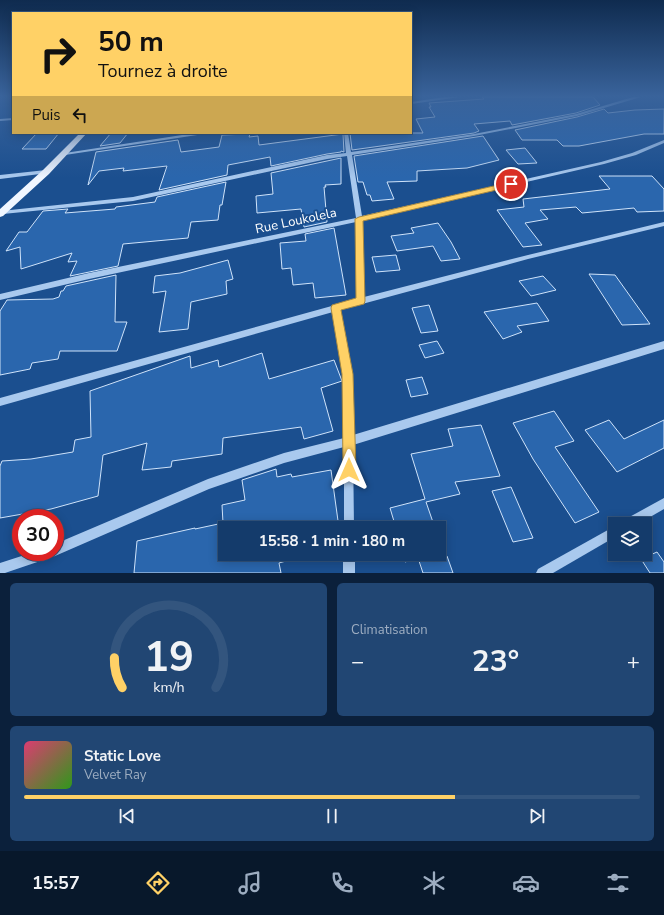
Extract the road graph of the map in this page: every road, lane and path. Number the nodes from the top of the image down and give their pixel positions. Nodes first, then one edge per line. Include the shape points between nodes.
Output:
1 (533, 124) edge
2 (83, 134) edge
3 (197, 134) edge
4 (346, 134) edge
5 (664, 141) edge
6 (64, 154) junction
7 (349, 154) junction
8 (46, 172) junction
9 (0, 177) edge
10 (1, 213) edge
11 (359, 219) junction
12 (664, 224) edge
13 (0, 297) edge
14 (360, 301) junction
15 (336, 308) junction
16 (664, 345) edge
17 (0, 402) edge
18 (350, 442) junction
19 (664, 503) edge
20 (640, 517) edge
21 (349, 521) edge
22 (608, 535) edge
23 (64, 546) edge
24 (24, 561) edge
25 (349, 561) edge
26 (0, 569) edge
27 (349, 573) edge
28 (542, 573) edge

1 - 7 street
2 - 6 main road
3 - 6 street
4 - 7 street
5 - 11 street, Rue Loukolela via 634,154 602,163
6 - 8 main road
7 - 10 street via 133,198
7 - 11 street
8 - 9 street
8 - 10 main road
11 - 13 street, Rue Loukolela
11 - 14 street
12 - 14 street
14 - 15 street
15 - 17 street
15 - 18 street via 348,374
16 - 18 street
18 - 21 street
18 - 23 street via 284,458 208,484
19 - 20 street
22 - 28 street
24 - 26 street
25 - 27 street

